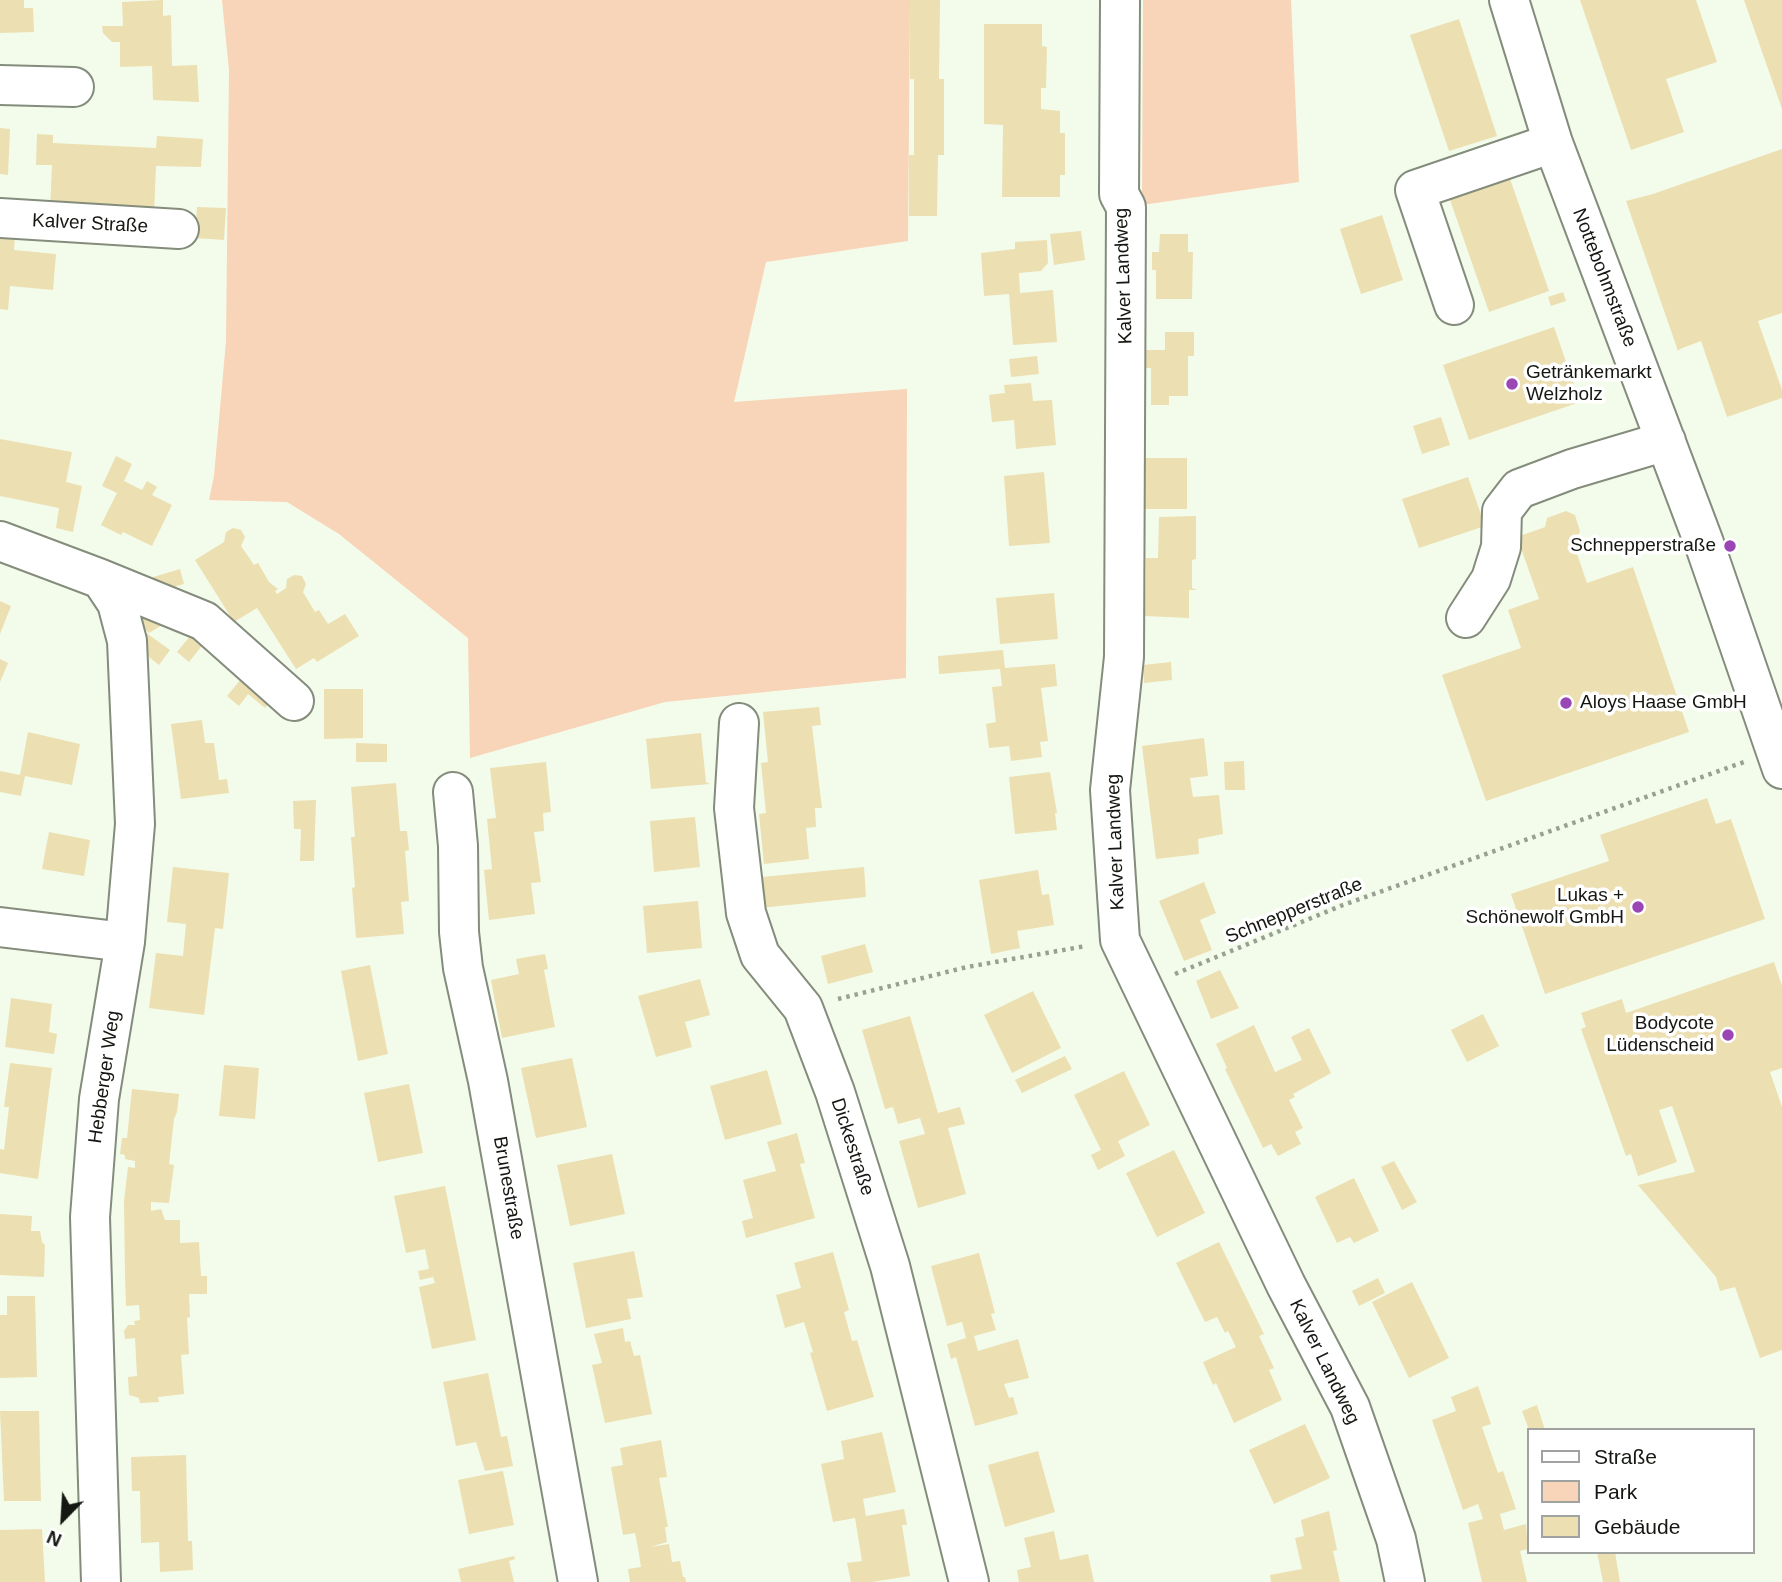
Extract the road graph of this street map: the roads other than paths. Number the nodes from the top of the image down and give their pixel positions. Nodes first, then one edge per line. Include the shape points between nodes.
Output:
1 (1120, 0) edge
2 (1510, 0) edge
3 (0, 85) edge
4 (74, 87) dead end
5 (1553, 143) junction
6 (0, 218) edge
7 (180, 229) dead end
8 (1454, 305) dead end
9 (1665, 441) junction
10 (0, 541) edge
11 (101, 579) junction
12 (1466, 618) dead end
13 (294, 701) dead end
14 (738, 723) dead end
15 (1779, 760) edge
16 (453, 792) dead end
17 (0, 927) edge
18 (125, 942) junction
19 (101, 1582) edge
20 (578, 1582) edge
21 (969, 1582) edge
22 (1405, 1582) edge

1 - 22 street, Kalver Landweg via 1119,194 1126,207 1127,318 1124,657 1110,790 1120,940 1286,1285 1350,1407 1396,1539
2 - 5 street, Nottebohmstraße
3 - 4 street
5 - 8 street via 1415,190
5 - 9 street, Nottebohmstraße
6 - 7 street, Kalver Straße
9 - 12 street via 1518,489 1502,511 1501,547 1490,579
9 - 15 street, Nottebohmstraße
10 - 11 street
11 - 13 street via 204,621
11 - 18 street, Hebberger Weg via 117,603 127,641 135,824
14 - 21 street, Dickestraße via 734,808 746,913 760,955 803,1008 835,1092 890,1266
16 - 20 street, Brunestraße via 463,968 488,1081
17 - 18 street
18 - 19 street, Hebberger Weg via 99,1099 90,1217

